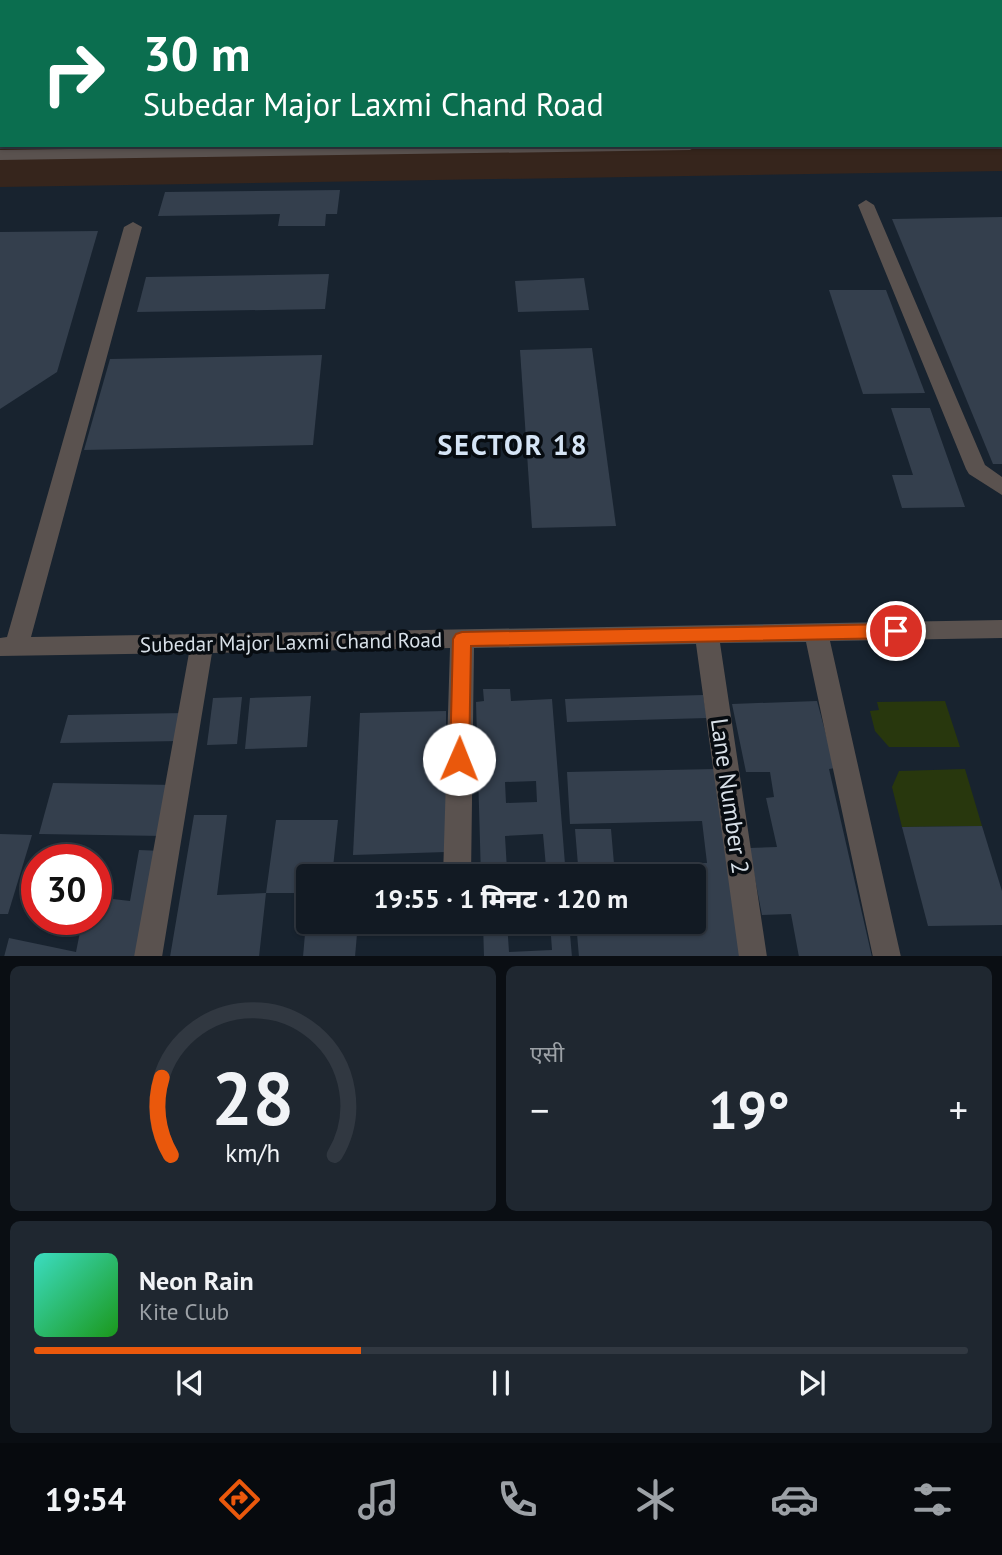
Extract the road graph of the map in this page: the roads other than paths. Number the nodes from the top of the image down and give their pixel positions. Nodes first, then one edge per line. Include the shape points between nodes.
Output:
1 (552, 147) edge
2 (0, 155) edge
3 (866, 205) dead end
4 (133, 227) dead end
5 (1002, 487) edge
6 (1002, 629) edge
7 (816, 633) junction
8 (707, 635) junction
9 (462, 639) junction
10 (202, 644) junction
11 (8, 647) edge
12 (457, 864) edge
13 (148, 956) edge
14 (753, 956) edge
15 (887, 956) edge

1 - 2 street
3 - 5 street via 976,469
4 - 11 street
6 - 7 street, Subedar Major Laxmi Chand Road
7 - 8 street, Subedar Major Laxmi Chand Road
7 - 15 street
8 - 9 street, Subedar Major Laxmi Chand Road
8 - 14 street, Lane Number 2
9 - 10 street, Subedar Major Laxmi Chand Road
9 - 12 street
10 - 11 street, Subedar Major Laxmi Chand Road
10 - 13 street

